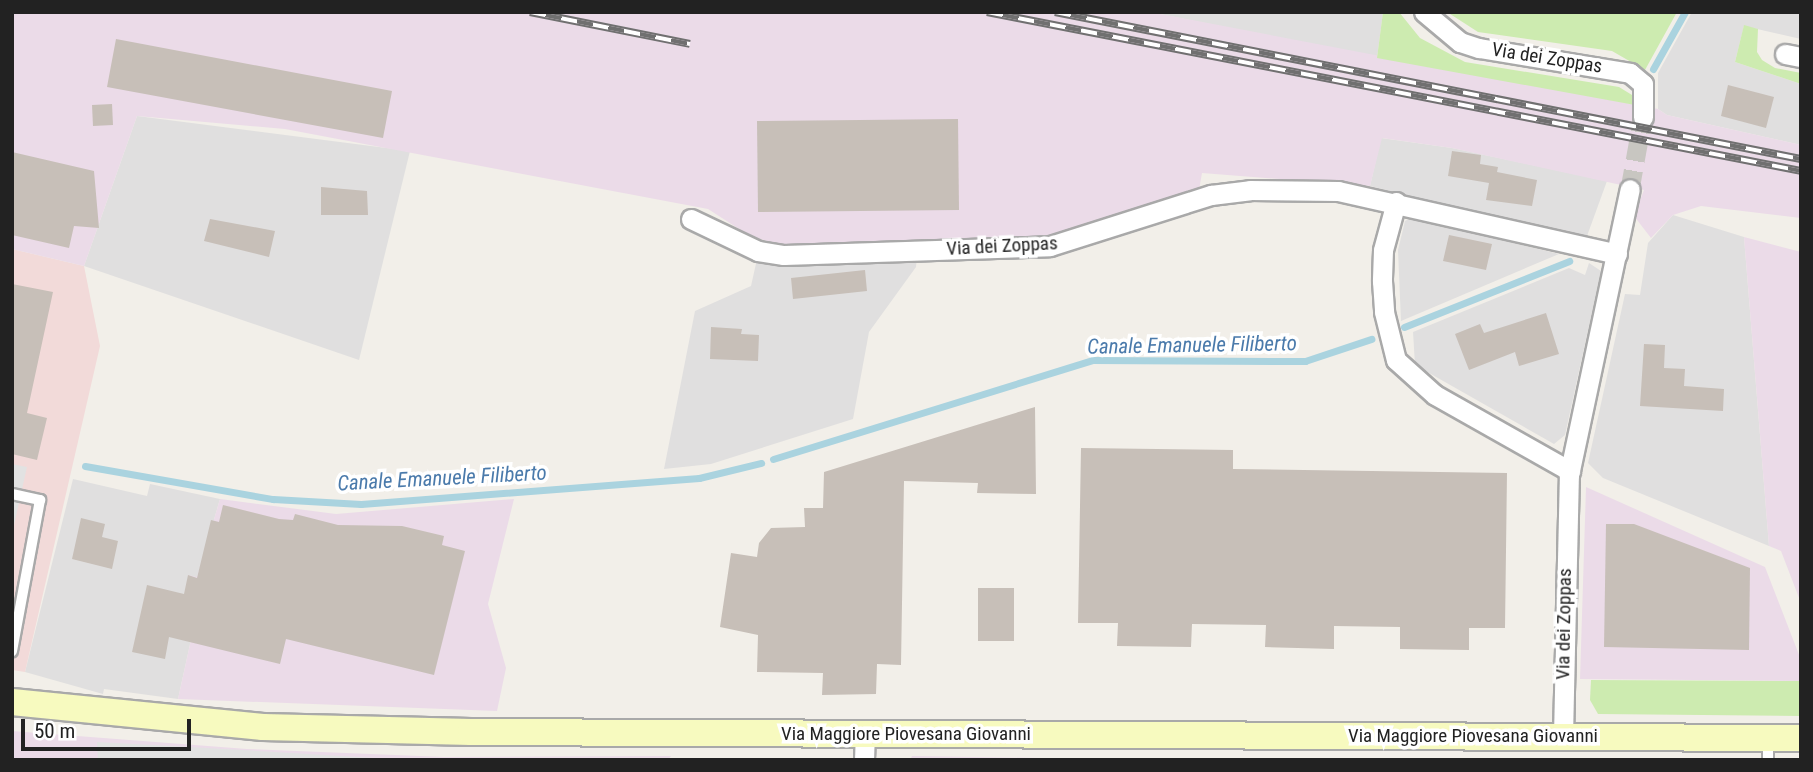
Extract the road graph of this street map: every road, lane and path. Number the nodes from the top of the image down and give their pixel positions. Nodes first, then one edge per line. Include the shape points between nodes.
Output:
1 (1424, 12) edge
2 (1643, 117) tunnel mouth
3 (1630, 189) tunnel mouth
4 (1396, 202) junction
5 (691, 219) dead end
6 (1616, 254) junction
7 (1570, 471) junction
8 (12, 494) edge
9 (12, 651) edge
10 (12, 702) edge
11 (864, 732) junction
12 (1563, 736) junction
13 (1801, 738) edge
14 (1768, 749) edge
15 (864, 760) edge

1 - 2 street, Via dei Zoppas via 1460,42 1479,48 1630,73 1643,84
3 - 6 street, Via dei Zoppas
4 - 5 street, Via dei Zoppas via 1338,191 1250,190 1211,195 1050,246 785,255 758,251
4 - 6 street, Via dei Zoppas
4 - 7 street via 1383,250 1382,281 1396,360 1435,395
6 - 7 street, Via dei Zoppas
7 - 12 street, Via dei Zoppas
8 - 9 lane via 40,500
10 - 11 street, Via Maggiore Piovesana Giovanni via 263,727
11 - 12 street, Via Maggiore Piovesana Giovanni
11 - 15 street
12 - 14 street, Via Maggiore Piovesana Giovanni
13 - 14 street, Via Maggiore Piovesana Giovanni

